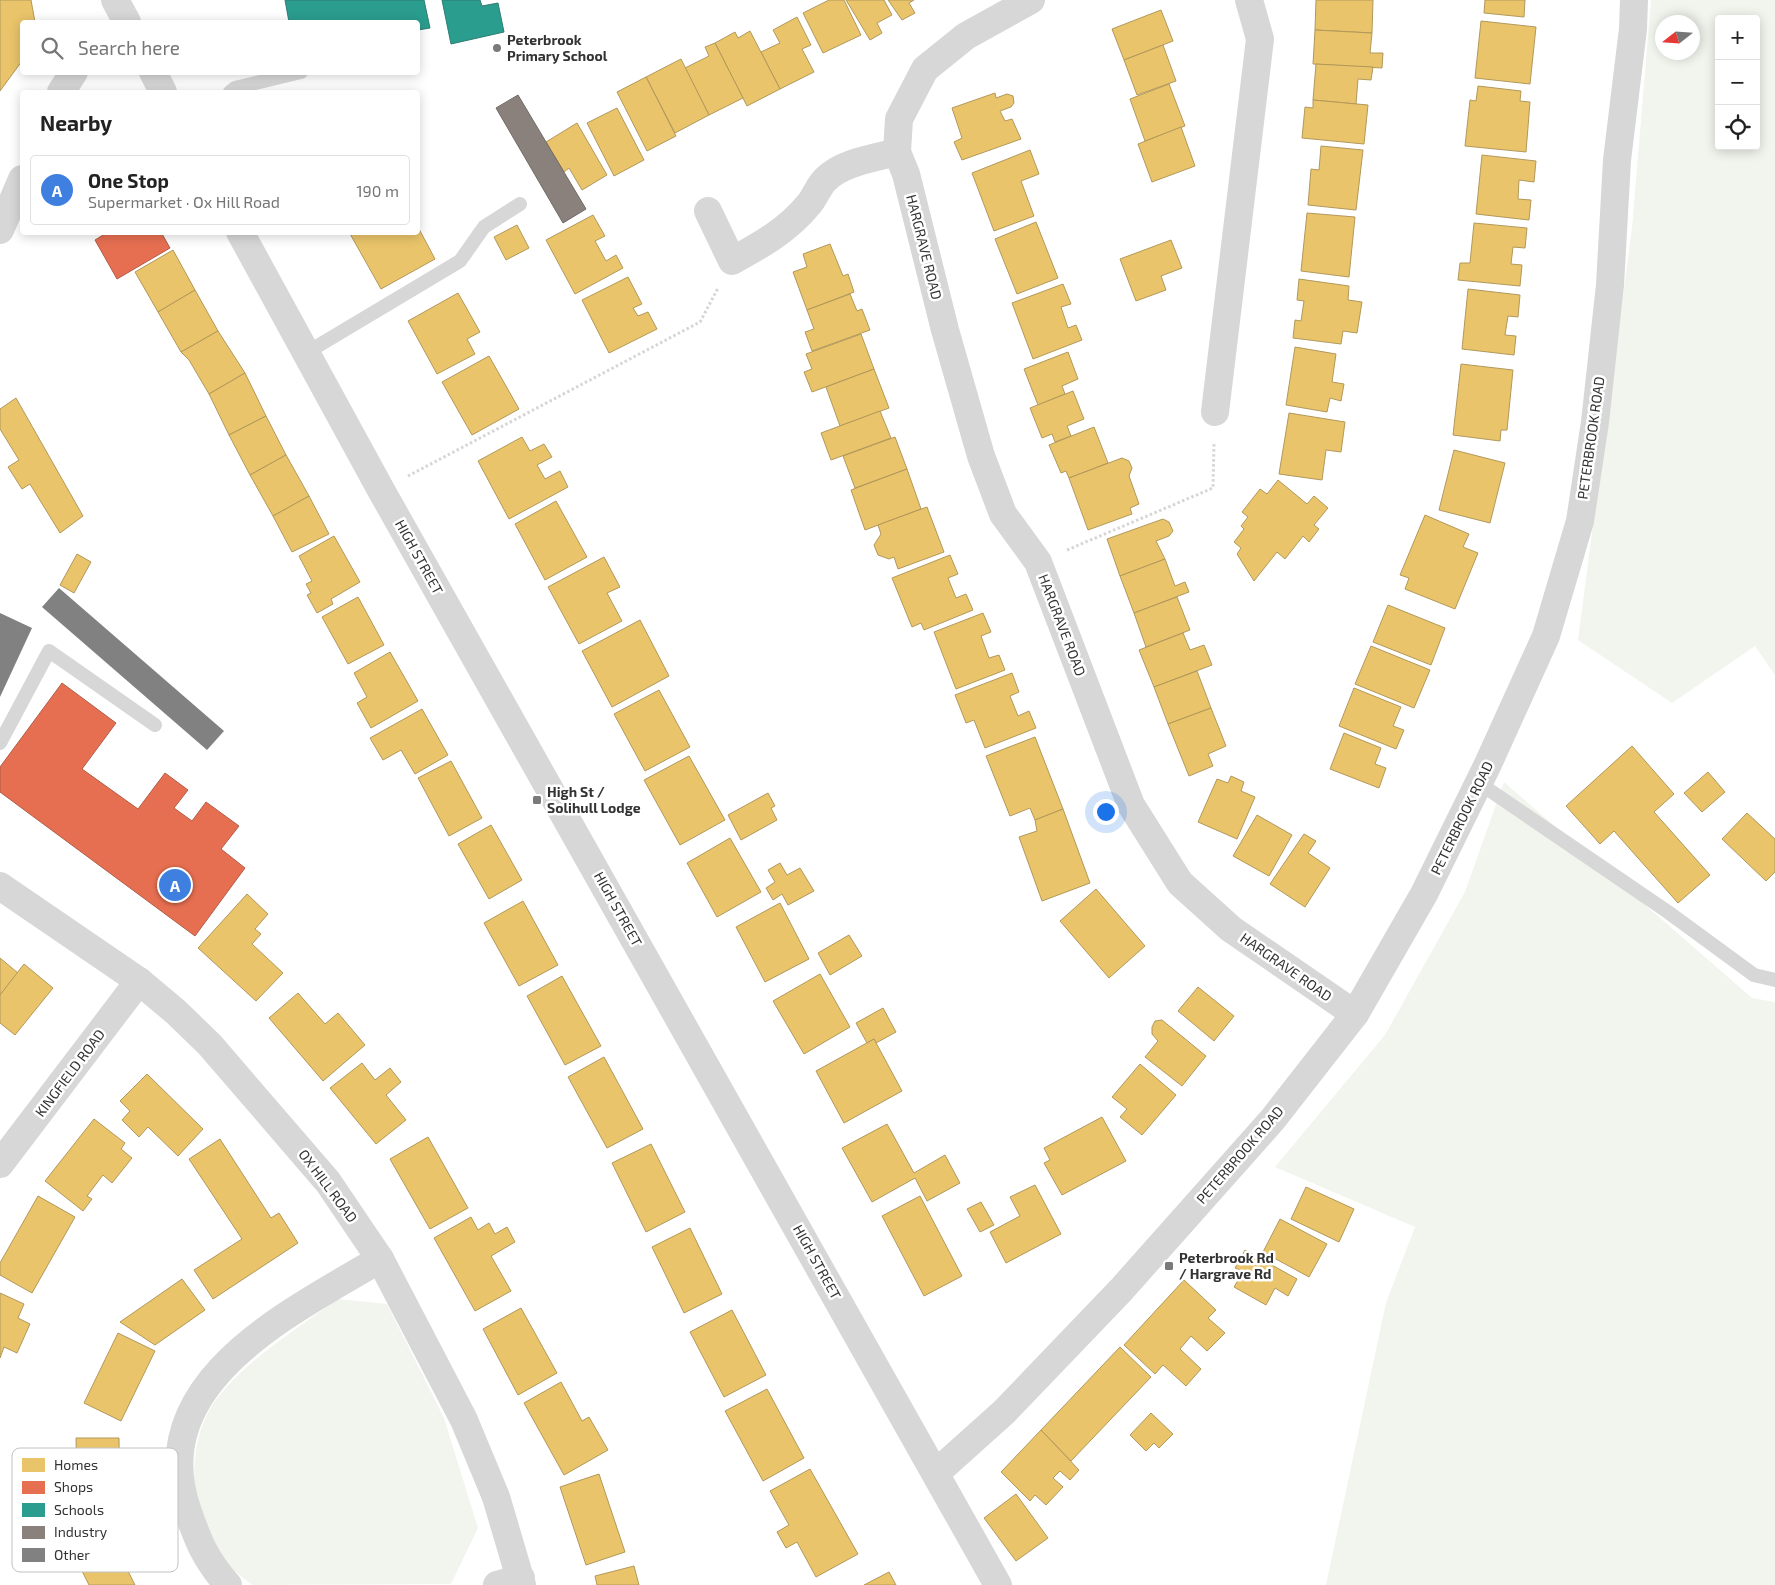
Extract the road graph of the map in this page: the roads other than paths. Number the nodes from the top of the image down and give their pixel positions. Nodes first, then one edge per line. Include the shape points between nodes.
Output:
1 (114, 0) edge
2 (1031, 0) edge
3 (1249, 0) edge
4 (1634, 0) edge
5 (126, 20) edge
6 (72, 75) edge
7 (155, 75) edge
8 (289, 75) edge
9 (62, 90) edge
10 (163, 90) edge
11 (232, 90) edge
12 (897, 152) junction
13 (12, 188) edge
14 (520, 204) dead end
15 (708, 211) dead end
16 (0, 230) edge
17 (242, 235) edge
18 (306, 353) junction
19 (1215, 412) road end
20 (155, 725) dead end
21 (0, 743) edge
22 (1479, 783) junction
23 (0, 886) edge
24 (1775, 980) edge
25 (139, 981) junction
26 (1355, 1014) junction
27 (0, 1164) edge
28 (380, 1259) junction
29 (936, 1473) junction
30 (513, 1583) edge
31 (228, 1585) edge
32 (998, 1585) edge

1 - 5 street
2 - 12 street, HARGRAVE ROAD via 966,36 925,69 899,120
3 - 19 street via 1260,39
4 - 22 street, PETERBROOK ROAD via 1617,160 1610,286 1580,521 1546,636
6 - 9 street
7 - 10 street
8 - 11 lane
12 - 15 street via 849,166 826,178 809,204 774,238 732,261
12 - 26 street, HARGRAVE ROAD via 906,174 981,456 1003,514 1038,562 1131,805 1180,883 1231,929
13 - 16 street
14 - 18 lane via 484,227 460,261
17 - 18 street, HIGH STREET
18 - 29 street, HIGH STREET
20 - 21 lane via 49,651
22 - 24 lane via 1754,975
22 - 26 street, PETERBROOK ROAD via 1424,894
23 - 25 street, OX HILL ROAD
25 - 27 street, KINGFIELD ROAD
25 - 28 street, OX HILL ROAD via 210,1045 270,1113 328,1182
26 - 29 street, PETERBROOK ROAD via 1273,1119 1121,1290 1004,1412
28 - 30 street, OX HILL ROAD via 464,1420 496,1498
28 - 31 street via 278,1321 230,1359 203,1390 190,1413 180,1466 182,1493 196,1538 210,1564
29 - 32 street, HIGH STREET

